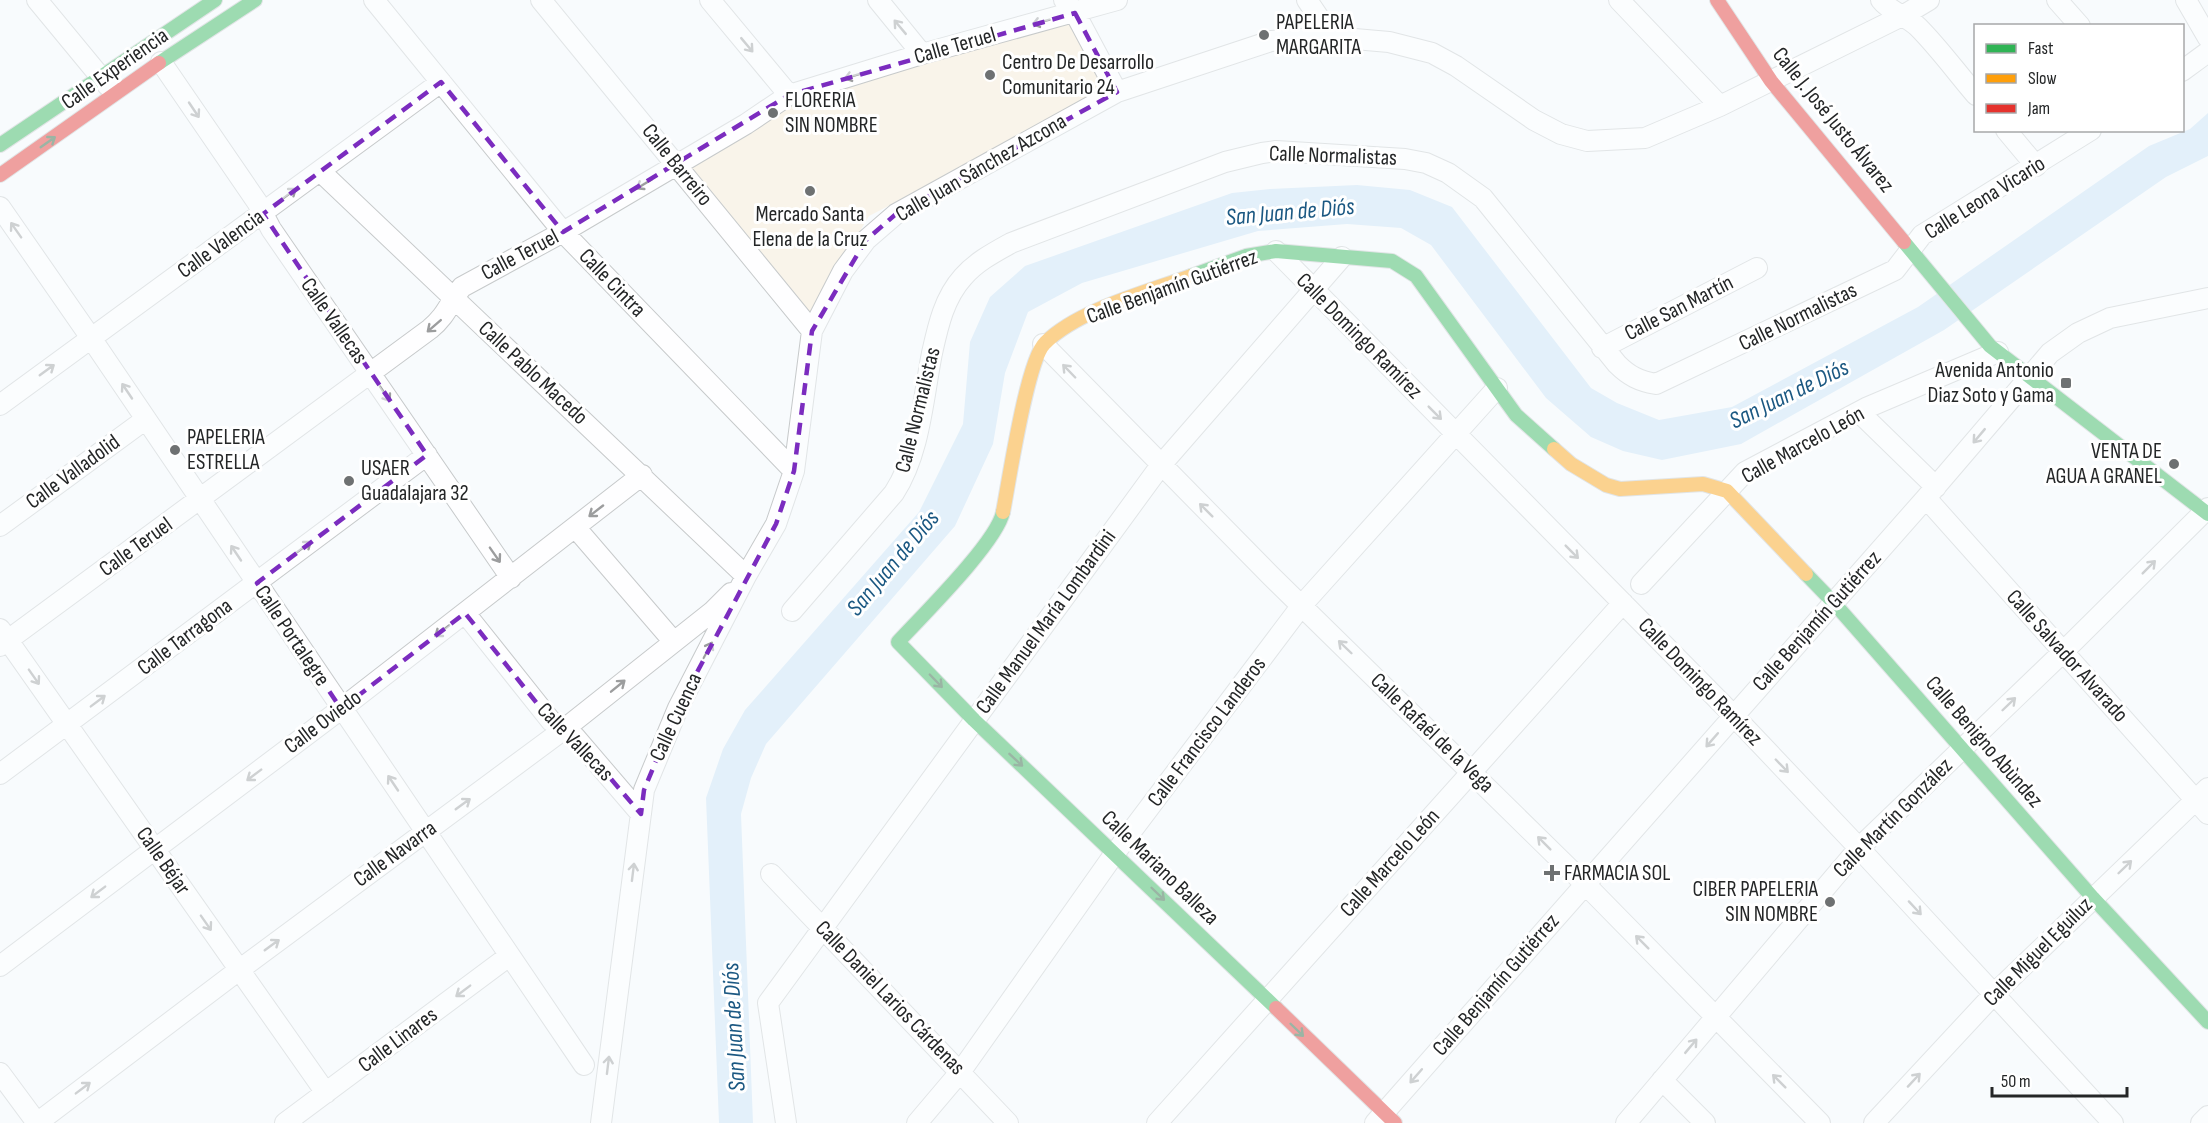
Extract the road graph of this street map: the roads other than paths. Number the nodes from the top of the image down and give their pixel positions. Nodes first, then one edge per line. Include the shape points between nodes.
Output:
1 (37, 0) edge
2 (255, 0) edge
3 (374, 0) edge
4 (542, 0) edge
5 (710, 0) edge
6 (878, 0) edge
7 (1117, 0) edge
8 (1307, 0) edge
9 (1618, 0) edge
10 (1717, 0) edge
11 (1881, 0) edge
12 (1929, 0) edge
13 (2057, 0) edge
14 (2186, 0) edge
15 (212, 1) edge
16 (1070, 6) edge
17 (1904, 15) junction
18 (225, 20) junction
19 (2078, 24) edge
20 (1332, 38) junction
21 (2208, 38) edge
22 (2208, 52) edge
23 (922, 54) junction
24 (162, 62) junction
25 (2184, 69) edge
26 (100, 77) junction
27 (1771, 81) junction
28 (441, 82) junction
29 (1117, 92) junction
30 (1974, 93) edge
31 (114, 95) junction
32 (789, 96) junction
33 (1720, 106) junction
34 (2008, 132) edge
35 (2088, 132) edge
36 (0, 145) edge
37 (676, 165) junction
38 (2036, 166) junction
39 (320, 171) junction
40 (0, 175) edge
41 (0, 207) edge
42 (263, 214) junction
43 (563, 232) junction
44 (1276, 251) junction
45 (1917, 255) junction
46 (1342, 256) junction
47 (1756, 268) dead end
48 (1313, 290) junction
49 (453, 298) junction
50 (2208, 298) edge
51 (812, 331) junction
52 (91, 338) junction
53 (1042, 344) junction
54 (1602, 348) junction
55 (1994, 349) junction
56 (371, 374) junction
57 (2030, 375) junction
58 (1497, 388) junction
59 (0, 405) edge
60 (1859, 412) junction
61 (146, 419) junction
62 (1456, 434) junction
63 (427, 455) junction
64 (1161, 465) junction
65 (794, 471) junction
66 (642, 475) junction
67 (1727, 492) junction
68 (1931, 492) junction
69 (200, 499) junction
70 (2207, 511) edge
71 (0, 526) edge
72 (575, 527) junction
73 (747, 576) junction
74 (511, 578) junction
75 (257, 583) junction
76 (1641, 585) dead end
77 (1623, 603) junction
78 (1834, 603) junction
79 (1302, 605) junction
80 (792, 611) dead end
81 (465, 613) junction
82 (3, 639) edge
83 (674, 642) junction
84 (2063, 652) junction
85 (341, 709) junction
86 (1733, 715) junction
87 (974, 720) junction
88 (67, 724) junction
89 (563, 730) junction
90 (1962, 749) junction
91 (1472, 771) junction
92 (0, 774) edge
93 (2204, 800) edge
94 (641, 814) junction
95 (426, 832) junction
96 (1859, 848) junction
97 (155, 849) junction
98 (1115, 853) junction
99 (771, 874) dead end
100 (1585, 884) junction
101 (2093, 898) junction
102 (822, 928) junction
103 (509, 956) junction
104 (0, 966) edge
105 (238, 970) junction
106 (1994, 994) junction
107 (1266, 1001) junction
108 (1716, 1017) junction
109 (2208, 1022) edge
110 (584, 1065) dead end
111 (961, 1071) junction
112 (0, 1073) edge
113 (1662, 1080) junction
114 (326, 1093) junction
115 (2208, 1116) edge
116 (1384, 1120) edge
117 (36, 1123) edge
118 (285, 1123) edge
119 (601, 1123) edge
120 (786, 1123) edge
121 (917, 1123) edge
122 (1008, 1123) edge
123 (1157, 1123) edge
124 (1626, 1123) edge
125 (1705, 1123) edge
126 (1820, 1123) edge
127 (1874, 1123) edge
128 (2113, 1123) edge
129 (2201, 1123) edge

1 - 26 street
2 - 18 street, Calle Experiencia
3 - 28 street, Calle Cintra
4 - 37 street, Calle Barreiro
5 -> 32 street
23 -> 6 street
7 - 16 street, Calle Teruel
8 - 20 street
9 - 33 street
10 - 27 street, Calle J. José Justo Álvarez
11 - 17 street
12 - 17 street, Calle Juan Sánchez Azcona
13 - 19 street
14 - 21 street
15 - 18 street
15 - 26 street, Calle Experiencia
16 -> 23 street, Calle Teruel
16 - 29 street
17 - 27 street, Calle Juan Sánchez Azcona
17 - 30 street
18 - 24 street, Calle Experiencia
20 - 29 street, Calle Juan Sánchez Azcona via 1271,41
20 - 33 street, Calle Juan Sánchez Azcona via 1389,42 1432,53 1534,120 1561,134 1587,141 1645,138
22 - 25 street
23 -> 32 street, Calle Teruel
24 - 31 street, Calle Experiencia
24 -> 42 street, Calle Vallecas
26 - 31 street
26 - 36 street, Calle Experiencia
27 - 33 street, Calle Juan Sánchez Azcona
27 - 45 street, Calle J. José Justo Álvarez
28 - 39 street, Calle Valencia
28 - 43 street, Calle Cintra
29 - 51 street, Calle Juan Sánchez Azcona via 896,214 860,247
40 -> 31 street, Calle Experiencia
32 - 37 street, Calle Teruel
34 - 38 street
35 - 38 street, Calle Leona Vicario
37 -> 43 street, Calle Teruel
37 - 51 street, Calle Barreiro
38 - 45 street, Calle Leona Vicario via 1922,235
42 -> 39 street, Calle Valencia
39 - 49 street, Calle Pablo Macedo
52 -> 41 street, Calle Portalegre
42 - 52 street, Calle Valencia
42 - 56 street, Calle Vallecas
43 - 49 street, Calle Teruel via 471,281
43 - 65 street, Calle Cintra
44 - 46 street, Calle Benjamín Gutiérrez
44 - 48 street, Calle Domingo Ramírez
44 - 53 street, Calle Benjamín Gutiérrez via 1246,256 1099,309
45 - 54 street, Calle Normalistas via 1895,270 1656,384 1629,376
45 - 55 street, Calle J. José Justo Álvarez
46 - 48 street, Calle Manuel María Lombardini
46 - 58 street, Calle Benjamín Gutiérrez via 1392,261 1416,276
47 - 54 street, Calle San Martín
48 -> 62 street, Calle Domingo Ramírez
48 - 64 street, Calle Manuel María Lombardini
49 -> 56 street, Calle Teruel via 440,321
49 - 66 street, Calle Pablo Macedo
50 - 57 street, Calle Benjamín Gutiérrez via 2110,318 2059,346
51 - 65 street, Calle Cuenca
59 -> 52 street, Calle Valencia
61 -> 52 street, Calle Portalegre
64 -> 53 street, Calle Rafaél de la Vega
53 -> 87 street, Calle Mariano Balleza via 1032,368 1002,518 971,561 898,642
54 - 80 street, Calle Normalistas via 1491,206 1448,172 1405,159 1276,151 1225,162 1011,243 983,258 962,278 938,324 914,446 904,476 894,493
55 - 57 street, Calle J. José Justo Álvarez
55 - 60 street, Calle Marcelo León
56 -> 63 street, Calle Vallecas
56 - 69 street, Calle Teruel
57 -> 68 street, Calle Benjamín Gutiérrez
57 - 70 street, Calle J. José Justo Álvarez
58 - 62 street, Calle Francisco Landeros
58 - 67 street, Calle Benjamín Gutiérrez via 1516,416 1563,457 1606,485 1632,490 1703,484
60 - 67 street, Calle Marcelo León via 1745,472
60 - 68 street, Calle Salvador Alvarado
61 - 69 street, Calle Portalegre
61 - 71 street, Calle Valladolid
62 -> 77 street, Calle Domingo Ramírez
62 - 79 street, Calle Francisco Landeros
63 -> 74 street, Calle Vallecas
75 -> 63 street, Calle Tarragona
79 -> 64 street, Calle Rafaél de la Vega
64 - 87 street, Calle Manuel María Lombardini
65 - 73 street, Calle Cuenca via 776,524
66 -> 72 street, Calle Oviedo
66 - 73 street, Calle Pablo Macedo
67 - 76 street, Calle Marcelo León
67 - 78 street, Calle Benigno Abùndez
68 - 78 street, Calle Benjamín Gutiérrez
68 - 84 street, Calle Salvador Alvarado
75 -> 69 street, Calle Portalegre
69 - 82 street, Calle Teruel
84 -> 70 street, Calle Martín González
72 - 74 street, Calle Oviedo
72 - 83 street
73 - 83 street, Calle Navarra via 713,611
94 -> 73 street, Calle Cuenca via 644,790 659,749
74 - 81 street, Calle Oviedo
75 - 85 street, Calle Portalegre
88 -> 75 street, Calle Tarragona
77 - 86 street, Calle Domingo Ramírez
77 - 91 street, Calle Marcelo León
78 - 86 street, Calle Benjamín Gutiérrez
78 - 90 street, Calle Benigno Abùndez
91 -> 79 street, Calle Rafaél de la Vega
79 - 98 street, Calle Francisco Landeros
81 -> 85 street, Calle Oviedo
81 - 89 street, Calle Vallecas via 551,721
82 -> 88 street, Calle Béjar
89 -> 83 street, Calle Navarra
90 -> 84 street, Calle Martín González
84 - 93 street, Calle Salvador Alvarado
95 -> 85 street, Calle Portalegre
85 -> 97 street, Calle Oviedo
86 -> 96 street, Calle Domingo Ramírez
86 -> 100 street, Calle Benjamín Gutiérrez
87 -> 98 street, Calle Mariano Balleza
87 - 102 street, Calle Manuel María Lombardini
88 - 92 street, Calle Tarragona
88 - 97 street, Calle Béjar
89 - 94 street, Calle Vallecas via 575,737
95 -> 89 street, Calle Navarra
90 - 96 street, Calle Martín González
90 - 101 street, Calle Benigno Abùndez
100 -> 91 street, Calle Rafaél de la Vega
91 - 107 street, Calle Marcelo León
101 -> 93 street, Calle Miguel Eguiluz
119 -> 94 street, Calle Cuenca
95 - 103 street, Calle Portalegre
105 -> 95 street, Calle Navarra
96 -> 106 street, Calle Domingo Ramírez
96 - 108 street, Calle Martín González
97 -> 104 street, Calle Oviedo
97 -> 105 street, Calle Béjar
98 -> 107 street, Calle Mariano Balleza
98 - 111 street, Calle Francisco Landeros
99 - 102 street, Calle Daniel Larios Cárdenas
108 -> 100 street, Calle Rafaél de la Vega
100 -> 116 street, Calle Benjamín Gutiérrez
101 - 106 street, Calle Miguel Eguiluz
101 - 109 street, Calle Benigno Abùndez
102 - 111 street, Calle Daniel Larios Cárdenas
102 - 120 street, Calle Manuel María Lombardini via 768,1003
103 - 110 street, Calle Portalegre
103 -> 114 street, Calle Linares
105 - 114 street, Calle Béjar
117 -> 105 street, Calle Navarra
127 -> 106 street, Calle Miguel Eguiluz
106 - 128 street, Calle Domingo Ramírez
107 -> 116 street, Calle Mariano Balleza
107 - 123 street, Calle Marcelo León
113 -> 108 street, Calle Martín González
126 -> 108 street, Calle Rafaél de la Vega
111 - 121 street, Calle Francisco Landeros
111 - 122 street, Calle Daniel Larios Cárdenas
112 - 117 street
113 - 124 street, Calle Martín González
113 - 125 street
114 - 118 street, Calle Linares
115 - 129 street

